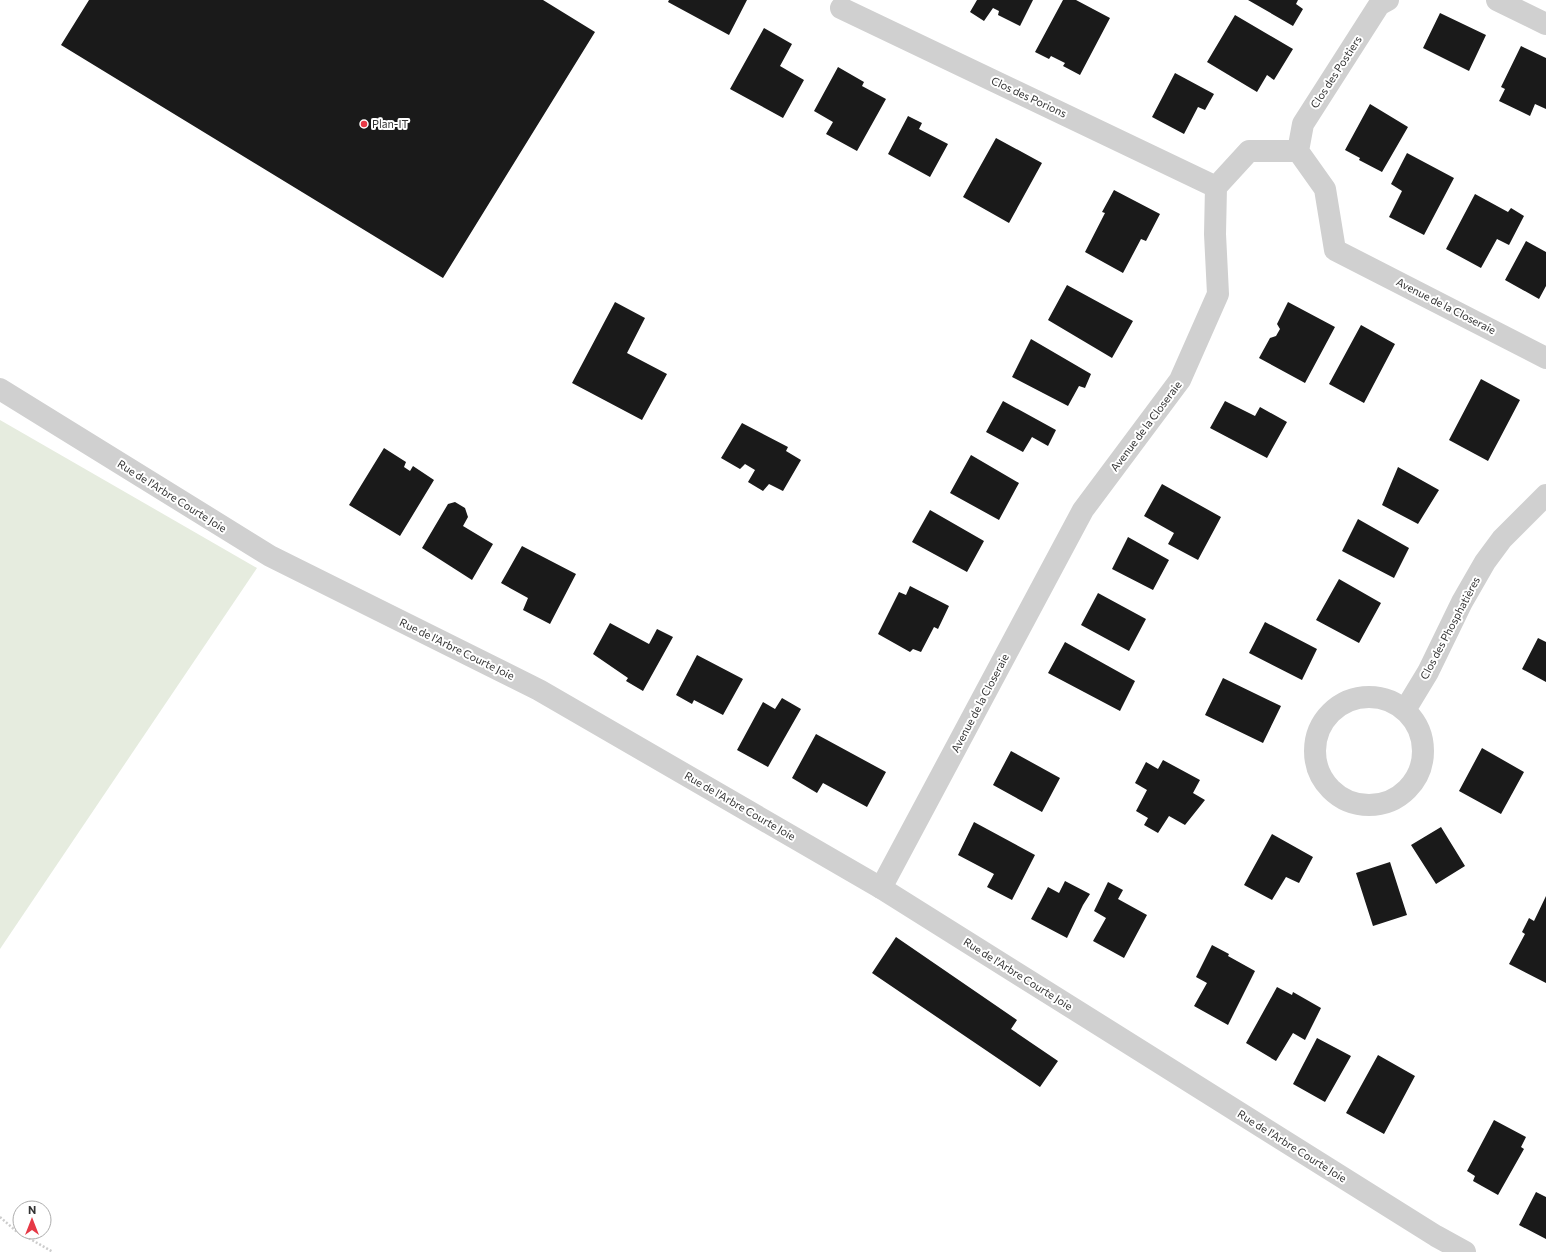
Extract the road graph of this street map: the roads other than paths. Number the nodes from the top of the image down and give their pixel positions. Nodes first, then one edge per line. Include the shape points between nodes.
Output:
1 (1388, 0) edge
2 (1497, 0) edge
3 (841, 8) dead end
4 (1546, 24) edge
5 (1298, 152) junction
6 (1216, 187) junction
7 (1546, 358) edge
8 (0, 388) edge
9 (1546, 496) edge
10 (1405, 710) junction
11 (881, 888) junction
12 (1464, 1252) edge

1 - 5 street, Clos des Postiers via 1379,5 1303,124
2 - 4 street
3 - 6 street, Clos des Porions
5 - 6 street via 1249,152
5 - 7 street, Avenue de la Closeraie via 1325,189 1335,250
6 - 11 street, Avenue de la Closeraie via 1218,294 1180,380 1083,510
8 - 11 street, Rue de l'Arbre Courte Joie via 270,556 539,690
9 - 10 street, Clos des Phosphatières via 1502,539 1485,562 1462,602 1428,672
10 - 10 street via 1390,700 1373,696 1356,698 1339,705 1326,716 1318,732 1314,749 1317,766 1324,782 1337,795 1352,802 1368,805 1384,803 1399,796 1412,784 1420,770 1424,754 1422,738 1415,722
11 - 12 street, Rue de l'Arbre Courte Joie

